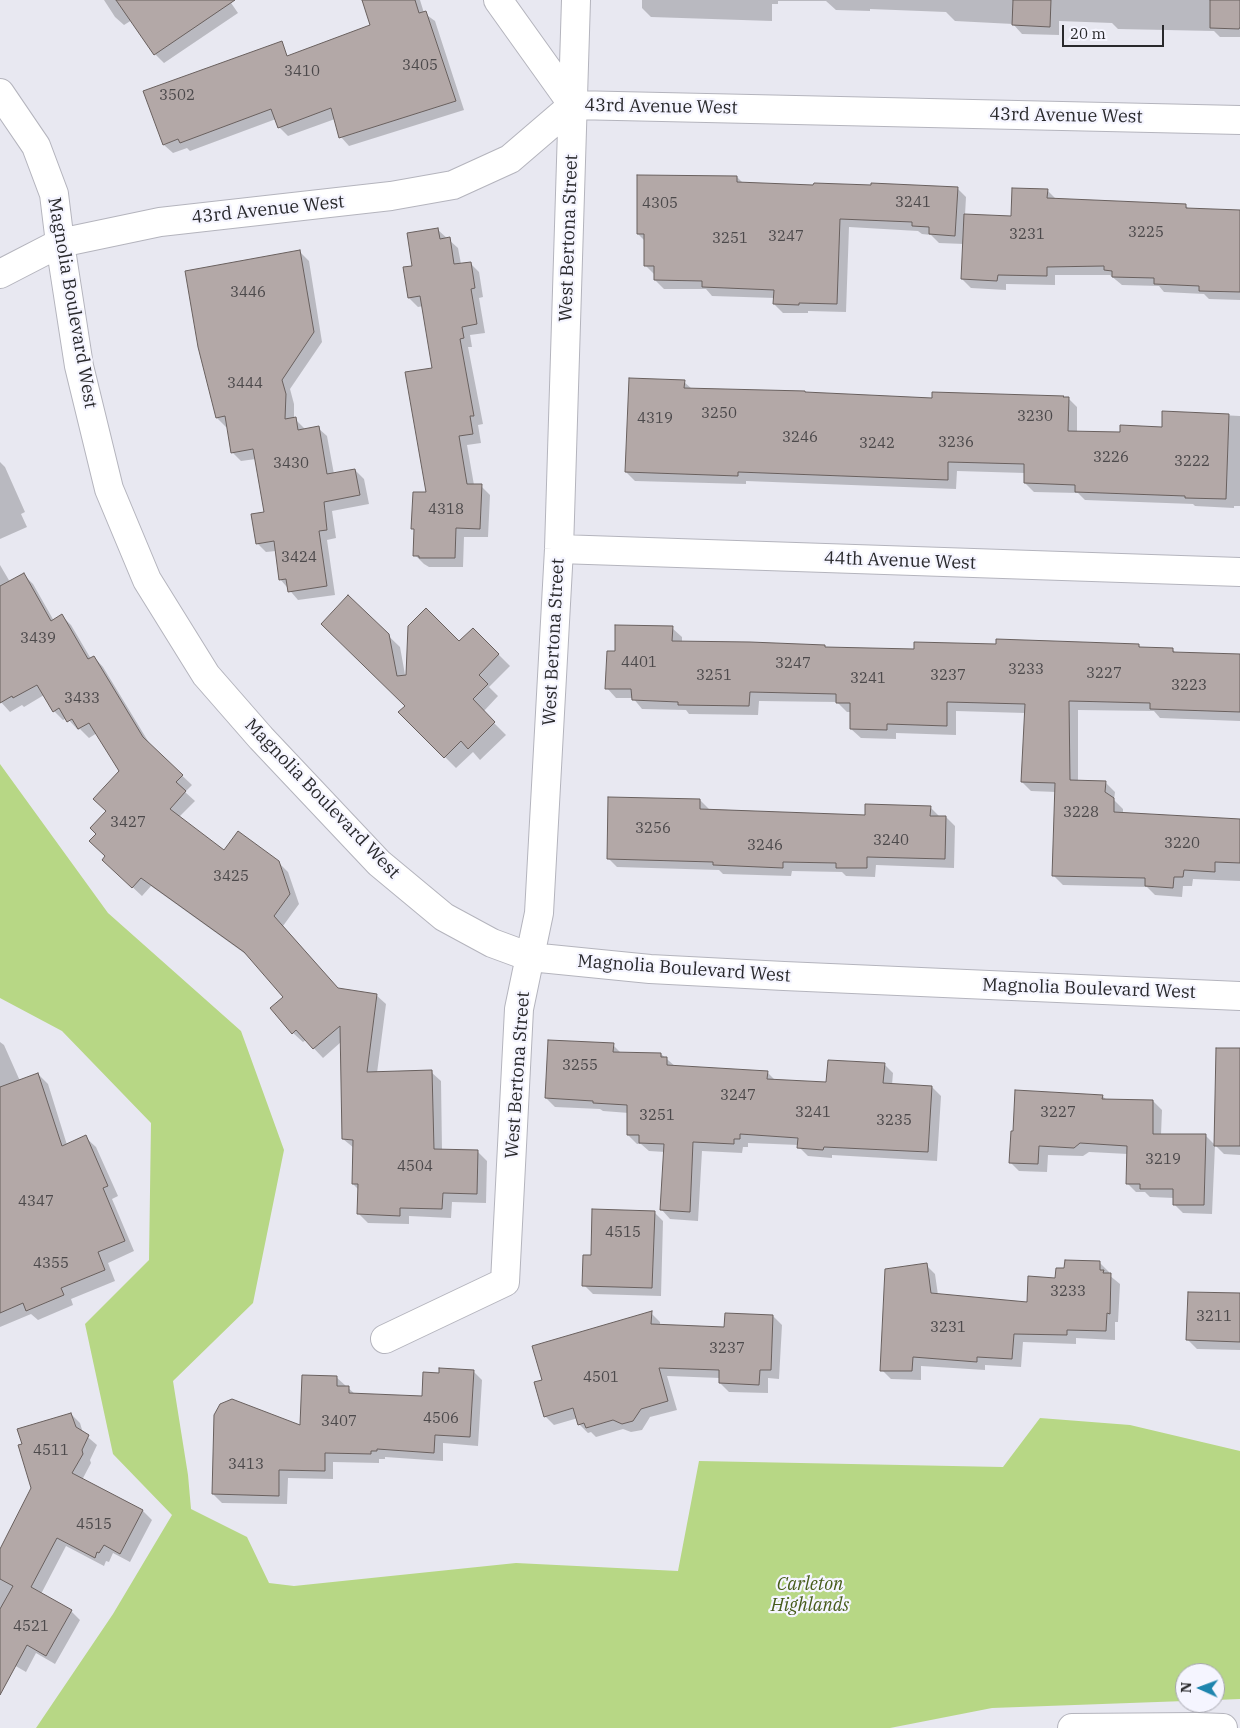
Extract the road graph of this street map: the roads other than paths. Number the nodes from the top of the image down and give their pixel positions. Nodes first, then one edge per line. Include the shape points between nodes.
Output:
1 (498, 0) edge
2 (576, 0) edge
3 (0, 92) edge
4 (573, 105) junction
5 (1240, 120) edge
6 (60, 243) junction
7 (0, 274) edge
8 (559, 550) junction
9 (1240, 572) edge
10 (530, 957) junction
11 (1240, 996) edge
12 (385, 1339) dead end
13 (1072, 1728) edge
14 (1223, 1728) edge

1 - 4 street
2 - 4 street, West Bertona Street
3 - 6 street, Magnolia Boulevard West via 36,146 54,194
4 - 5 street, 43rd Avenue West
4 - 6 street, 43rd Avenue West via 510,159 454,184 391,196 160,222
4 - 8 street, West Bertona Street
6 - 7 street, 43rd Avenue West
6 - 10 street, Magnolia Boulevard West via 78,366 109,488 147,580 206,676 379,863 444,918
8 - 9 street, 44th Avenue West
8 - 10 street, West Bertona Street via 539,913
10 - 11 street, Magnolia Boulevard West via 650,969
10 - 12 street, West Bertona Street via 519,1009 505,1282
13 - 14 street

